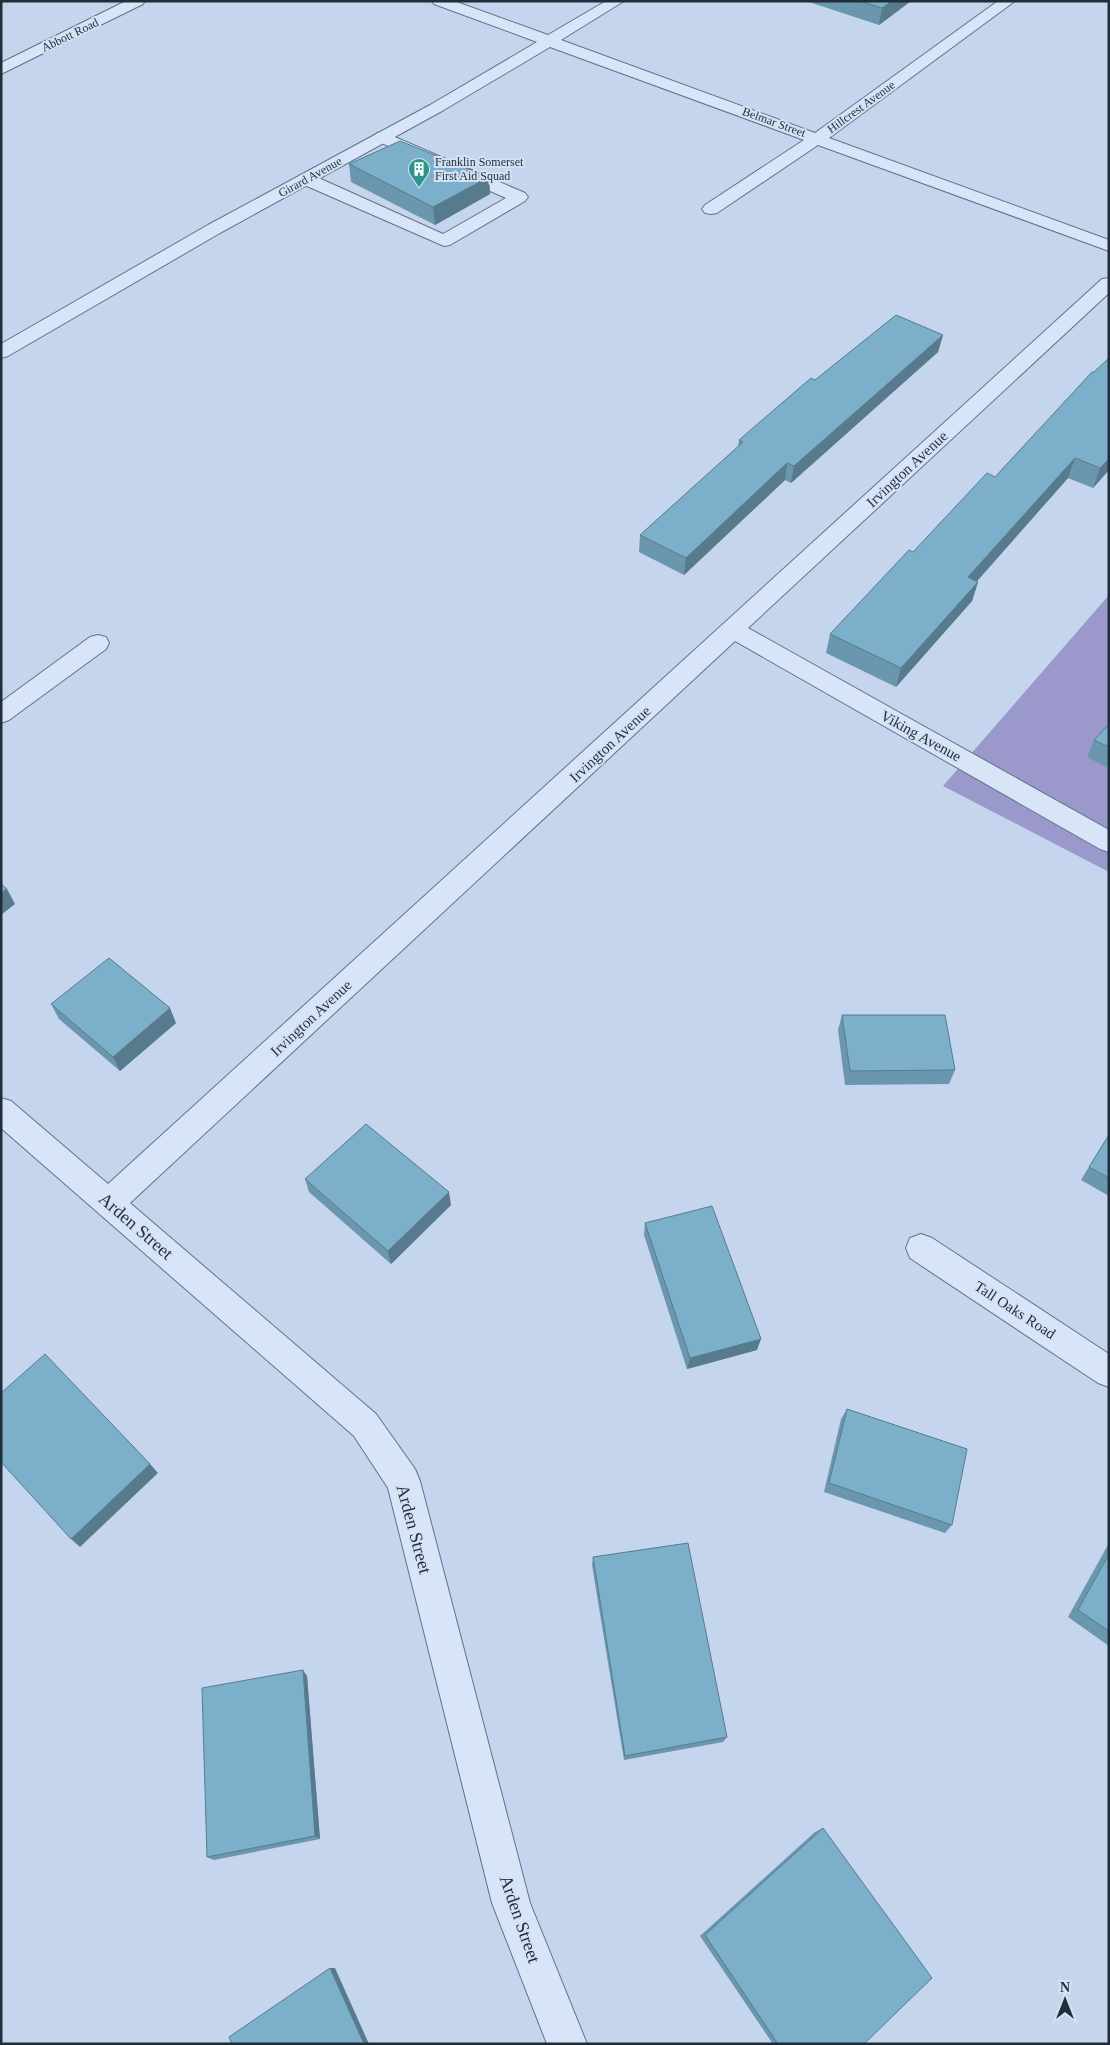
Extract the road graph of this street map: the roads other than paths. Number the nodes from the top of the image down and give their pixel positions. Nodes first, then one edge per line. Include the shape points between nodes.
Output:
1 (138, 1) edge
2 (439, 1) edge
3 (617, 1) edge
4 (1008, 1) edge
5 (549, 41) junction
6 (1, 69) edge
7 (383, 137) junction
8 (818, 138) junction
9 (306, 179) junction
10 (711, 209) dead end
11 (1109, 246) edge
12 (1109, 283) edge
13 (1, 352) edge
14 (733, 630) junction
15 (98, 643) dead end
16 (1, 714) edge
17 (1109, 842) edge
18 (1, 1110) edge
19 (109, 1203) junction
20 (921, 1248) dead end
21 (1109, 1372) edge
22 (567, 2044) edge

1 - 6 street, Abbott Road
2 - 5 street, Belmar Street
3 - 5 street, Girard Avenue
4 - 8 street, Hillcrest Avenue
5 - 7 street, Girard Avenue
5 - 8 street, Belmar Street
7 - 9 street, Girard Avenue
7 - 9 street via 518,197 444,241
8 - 10 street, Hillcrest Avenue
8 - 11 street, Belmar Street
9 - 13 street, Girard Avenue
12 - 14 street, Irvington Avenue
14 - 17 street, Viking Avenue
14 - 19 street, Irvington Avenue
15 - 16 street
18 - 19 street, Arden Street
19 - 22 street, Arden Street via 365,1425 403,1481 511,1903
20 - 21 street, Tall Oaks Road

